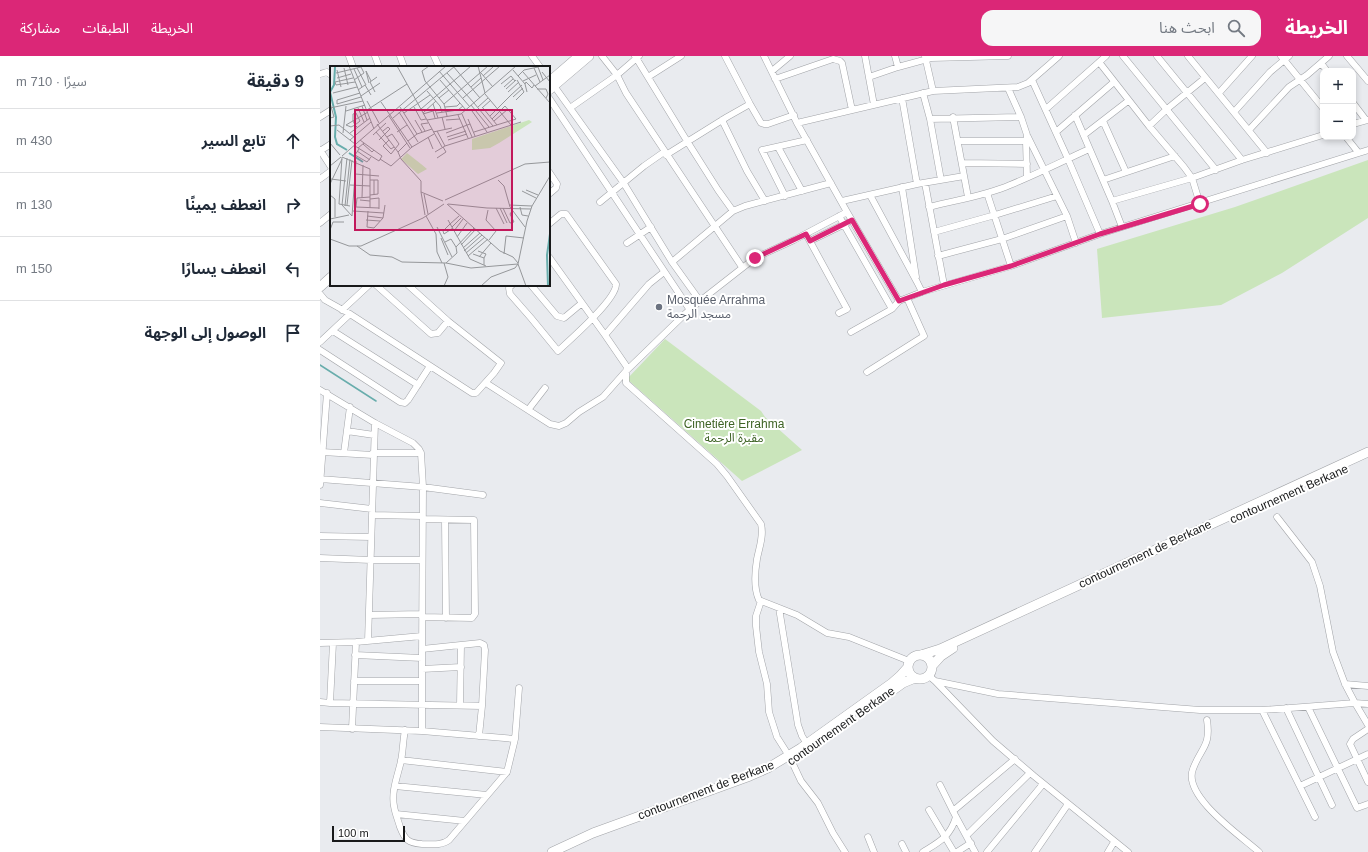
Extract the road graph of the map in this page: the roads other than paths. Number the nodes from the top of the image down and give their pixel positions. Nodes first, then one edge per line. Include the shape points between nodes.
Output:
1 (349, 56) edge
2 (375, 56) edge
3 (400, 56) edge
4 (434, 56) edge
5 (532, 56) edge
6 (579, 56) edge
7 (589, 56) edge
8 (602, 56) edge
9 (681, 56) edge
10 (725, 56) edge
11 (764, 56) edge
12 (790, 56) edge
13 (865, 56) edge
14 (895, 56) edge
15 (1008, 56) edge
16 (1059, 56) edge
17 (1106, 56) edge
18 (1124, 56) edge
19 (1157, 56) edge
20 (1188, 56) edge
21 (1330, 56) edge
22 (1347, 56) edge
23 (637, 57) edge
24 (1249, 57) edge
25 (1284, 57) edge
26 (925, 58) edge
27 (1099, 62) junction
28 (1321, 63) junction
29 (353, 66) edge
30 (379, 66) edge
31 (404, 66) edge
32 (439, 66) edge
33 (539, 66) edge
34 (898, 67) junction
35 (1325, 68) edge
36 (772, 71) junction
37 (320, 74) edge
38 (330, 74) edge
39 (617, 75) junction
40 (648, 77) junction
41 (869, 77) junction
42 (1205, 78) junction
43 (775, 79) junction
44 (1299, 79) junction
45 (1032, 80) junction
46 (1368, 81) edge
47 (1114, 82) junction
48 (550, 83) edge
49 (1008, 88) junction
50 (933, 91) junction
51 (1218, 92) junction
52 (923, 93) junction
53 (1187, 93) junction
54 (902, 98) junction
55 (550, 100) edge
56 (1128, 101) junction
57 (750, 104) junction
58 (1320, 104) edge
59 (1354, 104) edge
60 (874, 105) junction
61 (570, 108) junction
62 (1046, 108) junction
63 (1167, 109) junction
64 (852, 110) junction
65 (330, 111) edge
66 (1234, 112) junction
67 (794, 116) junction
68 (1075, 116) junction
69 (320, 117) edge
70 (953, 117) junction
71 (1021, 117) junction
72 (930, 119) junction
73 (722, 120) junction
74 (1367, 120) edge
75 (1103, 121) junction
76 (797, 123) junction
77 (1356, 123) edge
78 (1149, 126) junction
79 (1249, 130) junction
80 (1056, 132) junction
81 (1084, 135) junction
82 (1320, 136) edge
83 (1027, 138) junction
84 (807, 140) junction
85 (1348, 140) edge
86 (958, 141) junction
87 (686, 142) junction
88 (330, 145) edge
89 (778, 147) junction
90 (1089, 149) junction
91 (1368, 150) edge
92 (320, 151) edge
93 (1358, 152) junction
94 (665, 153) junction
95 (1267, 153) junction
96 (1175, 156) junction
97 (1068, 159) junction
98 (1242, 160) junction
99 (962, 163) junction
100 (1027, 164) junction
101 (330, 166) edge
102 (1216, 170) junction
103 (1044, 171) junction
104 (330, 172) edge
105 (1126, 172) junction
106 (550, 174) edge
107 (964, 176) junction
108 (1028, 177) junction
109 (1192, 178) junction
110 (320, 179) edge
111 (941, 180) junction
112 (1103, 180) junction
113 (623, 182) junction
114 (831, 183) junction
115 (925, 183) junction
116 (917, 184) junction
117 (902, 187) junction
118 (802, 191) junction
119 (611, 192) junction
120 (550, 193) edge
121 (987, 193) junction
122 (870, 194) junction
123 (785, 196) junction
124 (1057, 196) junction
125 (968, 197) junction
126 (765, 201) junction
127 (842, 201) junction
128 (1112, 201) junction
129 (600, 202) dead end
130 (1200, 204) junction
131 (930, 207) junction
132 (733, 211) junction
133 (847, 212) junction
134 (330, 215) edge
135 (995, 215) junction
136 (839, 216) junction
137 (1067, 216) junction
138 (852, 220) junction
139 (550, 223) edge
140 (320, 224) edge
141 (844, 225) junction
142 (651, 227) junction
143 (714, 227) junction
144 (1122, 227) junction
145 (934, 232) junction
146 (640, 234) junction
147 (806, 234) junction
148 (1100, 234) junction
149 (1002, 238) junction
150 (810, 241) junction
151 (1076, 243) junction
152 (626, 244) dead end
153 (938, 256) junction
154 (550, 258) edge
155 (672, 262) junction
156 (1011, 266) junction
157 (742, 267) junction
158 (677, 269) junction
159 (330, 270) edge
160 (666, 274) junction
161 (323, 280) edge
162 (917, 282) junction
163 (944, 285) junction
164 (368, 286) edge
165 (377, 286) edge
166 (409, 286) edge
167 (511, 286) edge
168 (532, 286) edge
169 (922, 292) junction
170 (320, 294) edge
171 (907, 298) junction
172 (700, 300) junction
173 (899, 301) junction
174 (582, 303) junction
175 (892, 309) junction
176 (342, 310) junction
177 (690, 310) junction
178 (839, 313) dead end
179 (350, 314) junction
180 (594, 318) junction
181 (448, 321) junction
182 (333, 330) junction
183 (851, 332) dead end
184 (605, 335) junction
185 (320, 342) edge
186 (320, 350) edge
187 (430, 366) junction
188 (626, 371) junction
189 (867, 372) dead end
190 (486, 383) junction
191 (418, 385) junction
192 (545, 388) dead end
193 (320, 390) edge
194 (326, 393) junction
195 (350, 407) junction
196 (528, 410) junction
197 (375, 423) junction
198 (346, 431) junction
199 (374, 435) junction
200 (322, 452) junction
201 (1368, 452) edge
202 (344, 453) junction
203 (373, 454) junction
204 (421, 454) junction
205 (1368, 459) edge
206 (320, 481) edge
207 (373, 483) junction
208 (423, 487) junction
209 (483, 495) dead end
210 (320, 503) edge
211 (372, 512) junction
212 (422, 518) junction
213 (1277, 518) dead end
214 (444, 520) junction
215 (320, 536) edge
216 (371, 537) junction
217 (320, 558) edge
218 (371, 560) junction
219 (422, 560) junction
220 (761, 601) junction
221 (779, 608) junction
222 (369, 614) junction
223 (422, 616) junction
224 (446, 618) junction
225 (422, 636) junction
226 (368, 641) junction
227 (333, 642) junction
228 (356, 642) junction
229 (320, 643) edge
230 (461, 645) junction
231 (422, 649) junction
232 (355, 655) junction
233 (921, 655) junction
234 (422, 658) junction
235 (909, 664) junction
236 (932, 666) junction
237 (461, 667) junction
238 (422, 669) junction
239 (915, 678) junction
240 (932, 678) junction
241 (354, 681) junction
242 (422, 681) junction
243 (1346, 684) junction
244 (1368, 686) edge
245 (519, 688) dead end
246 (320, 702) edge
247 (330, 703) junction
248 (353, 703) junction
249 (1355, 703) junction
250 (422, 704) junction
251 (1368, 704) edge
252 (460, 705) junction
253 (482, 706) junction
254 (1308, 706) junction
255 (1286, 708) junction
256 (1262, 710) junction
257 (1207, 720) dead end
258 (1368, 725) edge
259 (320, 728) edge
260 (352, 729) junction
261 (1368, 729) edge
262 (405, 730) junction
263 (422, 730) junction
264 (479, 736) junction
265 (514, 739) junction
266 (807, 744) junction
267 (1368, 754) edge
268 (790, 759) junction
269 (1014, 759) junction
270 (401, 760) junction
271 (1357, 760) junction
272 (1338, 769) junction
273 (507, 772) junction
274 (1030, 773) junction
275 (1319, 778) junction
276 (1368, 782) edge
277 (1043, 784) junction
278 (940, 785) dead end
279 (395, 786) junction
280 (1300, 786) junction
281 (487, 795) junction
282 (1068, 804) junction
283 (1368, 804) edge
284 (1332, 805) dead end
285 (929, 810) dead end
286 (396, 814) junction
287 (954, 814) junction
288 (1315, 816) dead end
289 (465, 820) junction
290 (967, 836) junction
291 (868, 837) dead end
292 (945, 838) junction
293 (1114, 842) junction
294 (971, 843) junction
295 (902, 844) dead end
296 (1126, 851) edge
297 (552, 852) edge
298 (565, 852) edge
299 (845, 852) edge
300 (874, 852) edge
301 (906, 852) edge
302 (923, 852) edge
303 (954, 852) edge
304 (957, 852) edge
305 (976, 852) edge
306 (987, 852) edge
307 (1035, 852) edge
308 (1108, 852) edge
309 (1259, 852) edge

1 - 29 street
2 - 30 street
3 - 31 street
4 - 32 street
5 - 33 street
6 - 48 highway
7 - 48 highway
8 - 39 street
9 - 40 street
10 - 57 street
11 - 36 street
12 - 36 street
13 - 41 street
14 - 34 street
15 - 26 street
16 - 45 street
17 - 27 street
18 - 63 street
19 - 53 street
20 - 42 street
21 - 28 street
22 - 46 street
23 - 39 street
23 - 40 street
24 - 51 street
25 - 44 street
25 - 66 street
26 - 34 street
26 - 50 street
27 - 47 street
27 - 62 street
28 - 35 street
28 - 44 street
34 - 41 street
36 - 43 street
37 - 38 street via 327,72
39 - 61 street
39 - 94 street
40 - 87 street
41 - 60 street
42 - 51 street
42 - 53 street
43 - 64 street via 833,60 840,61
43 - 67 street
44 - 58 street
44 - 79 street
45 - 49 street via 1023,86
45 - 62 street
47 - 56 street
47 - 68 street
48 - 61 street
49 - 50 street
49 - 71 street
50 - 52 street
51 - 66 street
52 - 54 street
52 - 72 street
53 - 63 street
53 - 98 street
54 - 60 street
54 - 116 street
55 - 119 street
56 - 75 street
56 - 78 street
57 - 67 street via 764,124
57 - 73 street
59 - 74 street
60 - 64 street
61 - 113 street
62 - 80 street
63 - 78 street
63 - 102 street
64 - 76 street
65 - 69 street
66 - 79 street
67 - 76 street
68 - 80 street
68 - 81 street
70 - 71 street
70 - 72 street
70 - 86 street
71 - 83 street
72 - 111 street
73 - 87 street
73 - 126 street
74 - 77 street
75 - 81 street
75 - 105 street
76 - 84 street
78 - 96 street
79 - 95 street
80 - 97 street
81 - 90 street
82 - 95 street
83 - 86 street
83 - 100 street
83 - 103 street
84 - 89 street
84 - 114 street
85 - 93 street
86 - 99 street
87 - 94 street
87 - 132 street
88 - 92 street
89 - 118 street
89 - 123 street via 762,150
90 - 97 street
90 - 112 street
91 - 93 street
92 - 101 street
93 - 130 street
94 - 113 street
94 - 143 street
95 - 98 street
96 - 105 street
96 - 109 street
97 - 103 street
97 - 148 street
98 - 102 street
99 - 100 street
99 - 107 street
100 - 108 street
102 - 109 street
103 - 108 street
103 - 124 street
104 - 110 street
105 - 112 street
106 - 120 street via 557,184
107 - 111 street
107 - 125 street
108 - 121 street
109 - 128 street
109 - 130 street
111 - 115 street
112 - 128 street
113 - 119 street
113 - 142 street
114 - 118 street
114 - 127 street
115 - 116 street
115 - 131 street
116 - 117 street
117 - 122 street
117 - 162 street
118 - 123 street
119 - 129 street
119 - 146 street
121 - 125 street
121 - 135 street
122 - 127 street
122 - 162 street
123 - 126 street
124 - 135 street
124 - 137 street
125 - 131 street
126 - 132 street
127 - 133 street
128 - 144 street
130 - 144 street
131 - 145 street
132 - 143 street
133 - 136 street
133 - 138 street
134 - 140 street
135 - 145 street
135 - 149 street
136 - 141 street
136 - 147 street
137 - 149 street
137 - 151 street
138 - 141 street
138 - 173 street
139 - 180 street via 561,214 566,214 616,284 616,290
141 - 150 street
141 - 175 street
142 - 146 street
142 - 155 street
143 - 155 street
143 - 157 street
144 - 148 street
145 - 153 street
146 - 152 street
146 - 160 street
147 - 150 street
147 - 157 street via 755,258
148 - 151 street
149 - 153 street
149 - 156 street
150 - 178 street via 847,309
151 - 156 street
153 - 163 street
154 - 174 street
155 - 158 street
156 - 163 street
157 - 172 street
158 - 160 street
158 - 172 street
159 - 161 highway
160 - 177 street
160 - 184 street via 649,284
162 - 169 street
163 - 169 street
164 - 176 street
165 - 181 street via 431,334 438,334
166 - 181 street
167 - 180 street via 510,294 558,351
168 - 174 street via 560,318 564,318
169 - 171 street
170 - 176 street
171 - 173 street
171 - 189 street via 924,336
172 - 177 street
173 - 175 street
174 - 180 street
175 - 183 street
176 - 179 street
177 - 188 street
179 - 182 street
179 - 187 street
180 - 184 street
181 - 190 street via 501,363
182 - 185 street
182 - 191 street
184 - 188 street via 627,367
186 - 191 street via 400,402 408,400
187 - 190 street via 472,393 478,392
187 - 191 street
188 - 196 street via 603,397 559,426 550,424
188 - 220 street via 626,383 717,464 761,524 756,585
190 - 196 street
192 - 196 street
193 - 194 street
194 - 195 street
194 - 200 street
195 - 197 street
195 - 198 street
197 - 199 street
197 - 204 street via 413,443
198 - 199 street
198 - 202 street
199 - 203 street
200 - 202 street
200 - 206 street
201 - 233 highway, contournement de Berkane via 940,649
202 - 203 street
203 - 204 street
203 - 207 street
204 - 208 street
205 - 236 highway, contournement Berkane via 958,645 940,656
206 - 207 street
207 - 208 street
207 - 211 street
208 - 209 street
208 - 212 street
210 - 211 street
211 - 212 street
211 - 216 street
212 - 214 street
212 - 219 street
213 - 243 street via 1312,562 1320,586 1334,652
214 - 224 street
214 - 224 street via 472,520 474,523 475,614 472,618
215 - 216 street
216 - 218 street
217 - 218 street
218 - 219 street
218 - 222 street
219 - 223 street
220 - 221 street
220 - 268 street via 756,626 767,684 769,712 777,737
221 - 235 street via 797,615 826,633 849,637
221 - 266 street via 798,725
222 - 223 street
222 - 226 street
223 - 224 street
223 - 225 street
225 - 226 street
225 - 231 street
226 - 228 street
227 - 228 street
227 - 229 street
227 - 247 street
228 - 232 street
230 - 231 street
230 - 237 street
230 - 253 street via 484,645
231 - 234 street
232 - 234 street
232 - 241 street
233 - 235 highway via 914,656
233 - 236 highway via 927,657
234 - 238 street
235 - 239 highway via 910,674
235 - 266 highway, contournement de Berkane via 896,680
236 - 240 highway
237 - 238 street
237 - 252 street
238 - 242 street
239 - 240 highway
239 - 268 highway, contournement Berkane via 895,688
240 - 256 street via 977,690 1030,697 1200,710
240 - 269 street
241 - 242 street
241 - 248 street
242 - 250 street
243 - 244 street
243 - 249 street
245 - 265 street
246 - 247 street
247 - 248 street
248 - 250 street
248 - 260 street
249 - 251 street
249 - 254 street
249 - 258 street
250 - 252 street
250 - 263 street
252 - 253 street
253 - 264 street
254 - 255 street
254 - 272 street
255 - 256 street
255 - 275 street
256 - 280 street
257 - 309 street via 1207,742 1191,774 1195,790 1205,806
259 - 260 street
260 - 262 street
261 - 271 street via 1350,744
262 - 263 street
262 - 270 street
263 - 264 street
264 - 265 street
265 - 273 street
266 - 268 highway, contournement de Berkane
267 - 271 street
268 - 297 highway, contournement de Berkane via 593,833
268 - 298 highway, contournement Berkane via 752,781 596,838
268 - 299 street
269 - 274 street
269 - 287 street
270 - 273 street
270 - 279 street
271 - 272 street
271 - 276 street
272 - 275 street
272 - 283 street via 1357,808
273 - 281 street
274 - 277 street
274 - 290 street
275 - 280 street
275 - 284 street
277 - 282 street
277 - 306 street
278 - 287 street
279 - 281 street
279 - 286 street via 393,805
280 - 288 street
281 - 289 street
282 - 293 street
282 - 307 street
285 - 292 street
286 - 289 street
286 - 289 street via 405,838 416,844 445,843
287 - 290 street
287 - 292 street via 951,830
290 - 294 street
291 - 300 street
292 - 302 street
292 - 303 street
293 - 296 street
293 - 308 street
294 - 304 street
294 - 305 street
295 - 301 street

